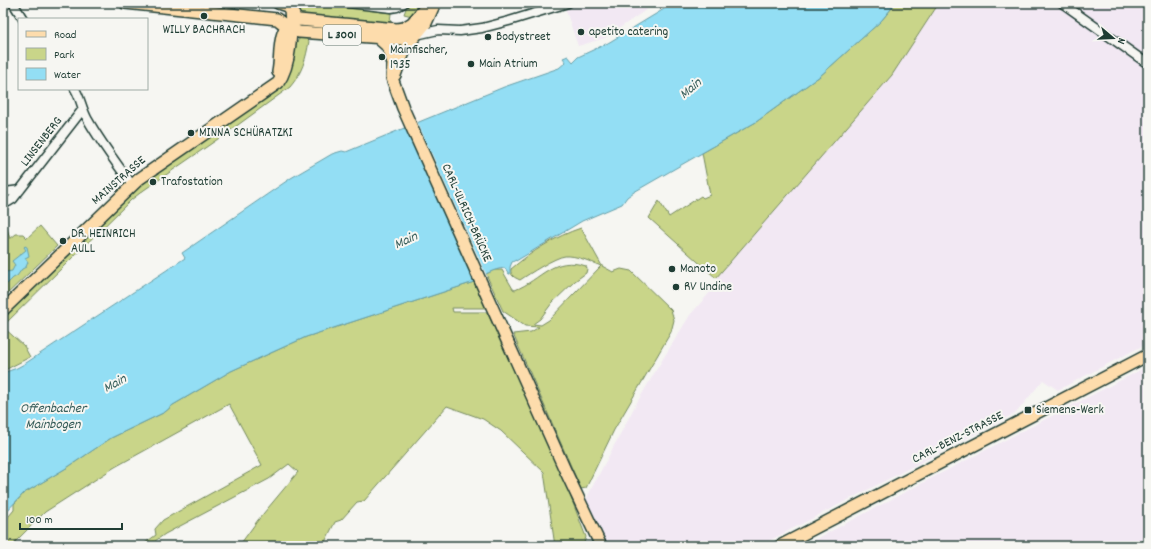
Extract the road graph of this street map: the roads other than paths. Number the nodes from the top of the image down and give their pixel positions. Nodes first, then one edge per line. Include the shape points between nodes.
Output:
1 (13, 3) edge
2 (129, 3) edge
3 (278, 3) edge
4 (348, 3) edge
5 (404, 3) edge
6 (429, 3) edge
7 (435, 3) edge
8 (568, 3) edge
9 (1062, 3) edge
10 (290, 6) edge
11 (429, 16) junction
12 (22, 18) edge
13 (288, 23) junction
14 (412, 23) junction
15 (397, 29) junction
16 (438, 30) junction
17 (306, 32) junction
18 (416, 35) junction
19 (378, 38) junction
20 (406, 42) junction
21 (288, 51) junction
22 (392, 64) junction
23 (1148, 64) edge
24 (394, 83) junction
25 (75, 90) edge
26 (268, 90) junction
27 (83, 109) junction
28 (132, 186) junction
29 (20, 190) junction
30 (3, 194) edge
31 (3, 200) edge
32 (3, 310) edge
33 (1148, 355) edge
34 (601, 546) edge
35 (780, 546) edge

1 - 12 street
2 - 13 main road, L 3001
3 - 10 main road
4 - 5 street via 391,8
6 - 14 main road
7 - 11 main road
8 - 16 street via 482,28
9 - 23 street
10 - 13 main road
10 - 13 main road via 285,14
11 - 16 street
11 - 18 main road
13 - 15 main road
13 - 17 main road, L 3001
13 - 21 main road, MAINSTRASSE
13 - 26 main road, MAINSTRASSE via 282,34 278,70
14 - 15 main road
14 - 20 main road
15 - 20 main road
16 - 18 street
17 - 19 main road, L 3001
17 - 21 main road, MAINSTRASSE via 294,39
18 - 20 main road
19 - 20 main road
19 - 22 main road, L 3001 via 388,47
20 - 22 main road
20 - 24 main road
21 - 26 main road, MAINSTRASSE via 284,74 278,83
22 - 24 main road, L 3001
24 - 34 main road, CARL-ULRICH-BRÜCKE / L 3001
25 - 27 street
26 - 28 main road, MAINSTRASSE
27 - 28 street
27 - 29 street, LINSENBERG
28 - 32 main road, MAINSTRASSE
29 - 30 street
29 - 31 street, LINSENBERG via 8,202
33 - 35 main road, CARL-BENZ-STRASSE

